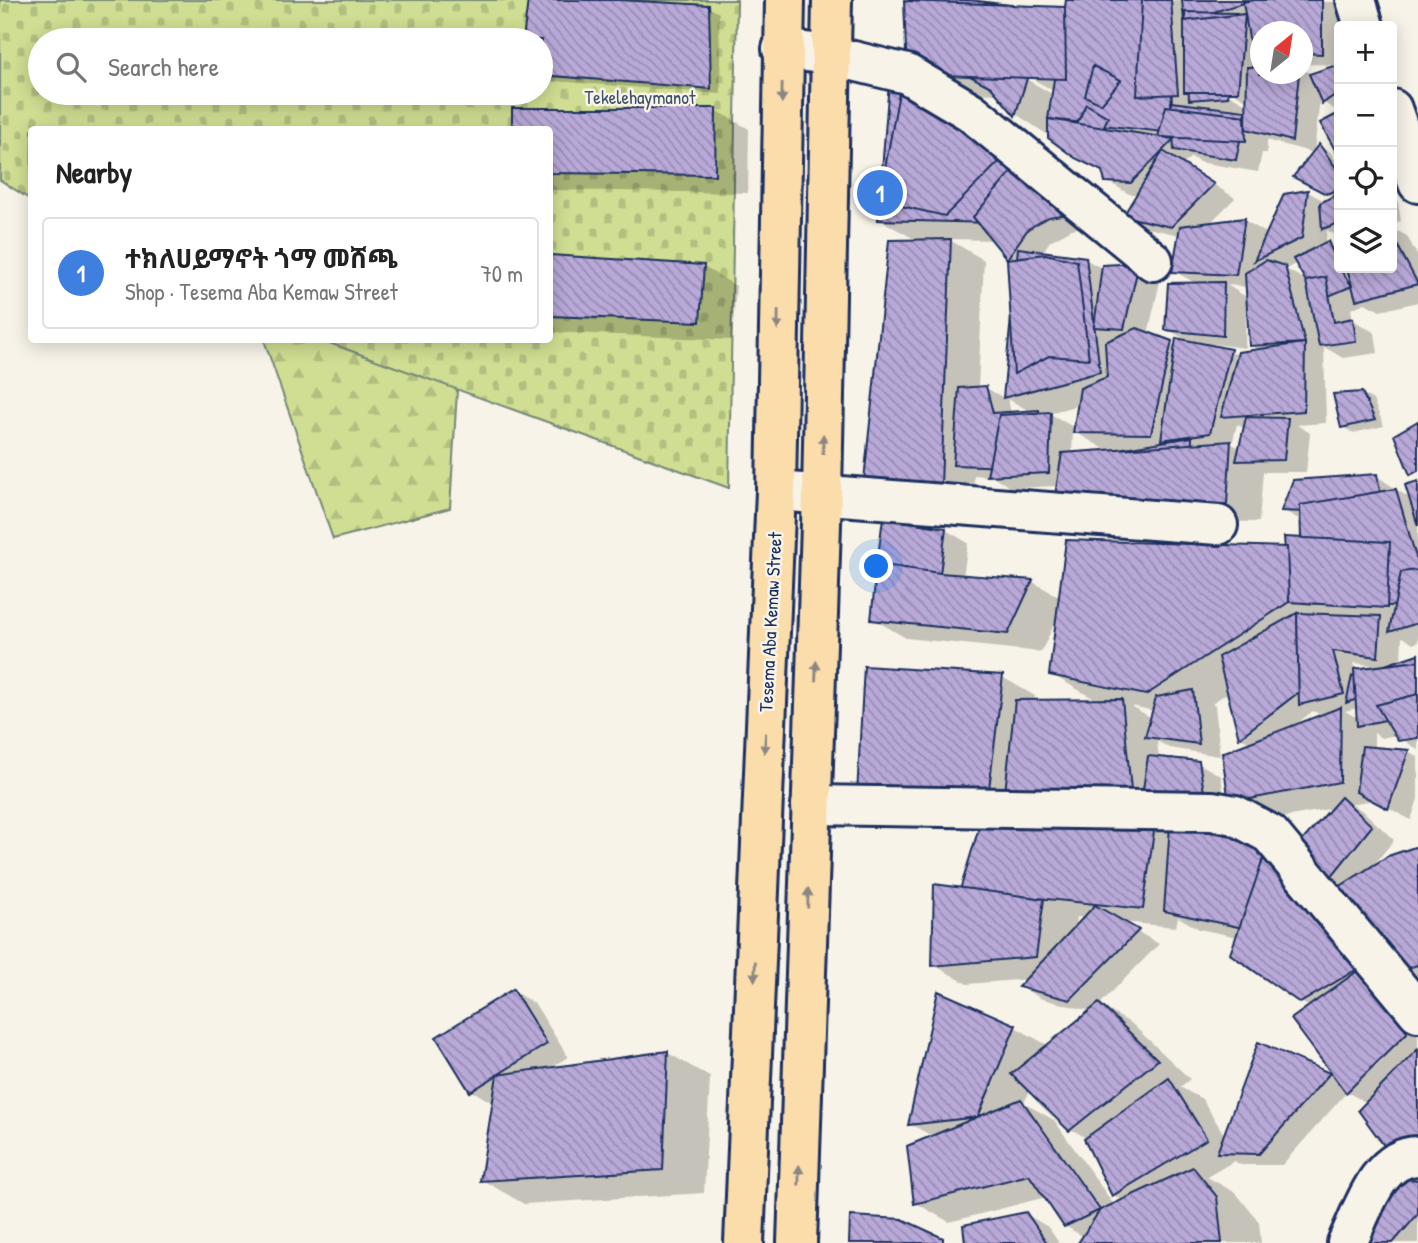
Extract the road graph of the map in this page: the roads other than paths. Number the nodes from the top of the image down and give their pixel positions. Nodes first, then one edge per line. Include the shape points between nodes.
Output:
1 (785, 0) edge
2 (832, 0) edge
3 (1356, 0) edge
4 (1362, 21) edge
5 (782, 49) junction
6 (828, 55) junction
7 (1397, 121) edge
8 (1414, 162) edge
9 (1153, 261) dead end
10 (776, 491) junction
11 (822, 494) junction
12 (1218, 525) dead end
13 (811, 805) junction
14 (1418, 1012) edge
15 (1418, 1156) edge
16 (744, 1243) edge
17 (797, 1243) edge
18 (1347, 1243) edge

1 - 5 main road, Tesema Aba Kemaw Street
2 - 6 main road
3 - 4 street
5 - 6 street
5 -> 10 main road, Tesema Aba Kemaw Street
6 - 9 street via 907,74 971,112
11 -> 6 main road
7 - 8 street
10 - 11 street
10 -> 16 main road, Tesema Aba Kemaw Street
11 - 12 street
13 -> 11 main road
13 - 14 street via 1235,815 1270,834
17 -> 13 main road
15 - 18 street via 1396,1162 1380,1175

